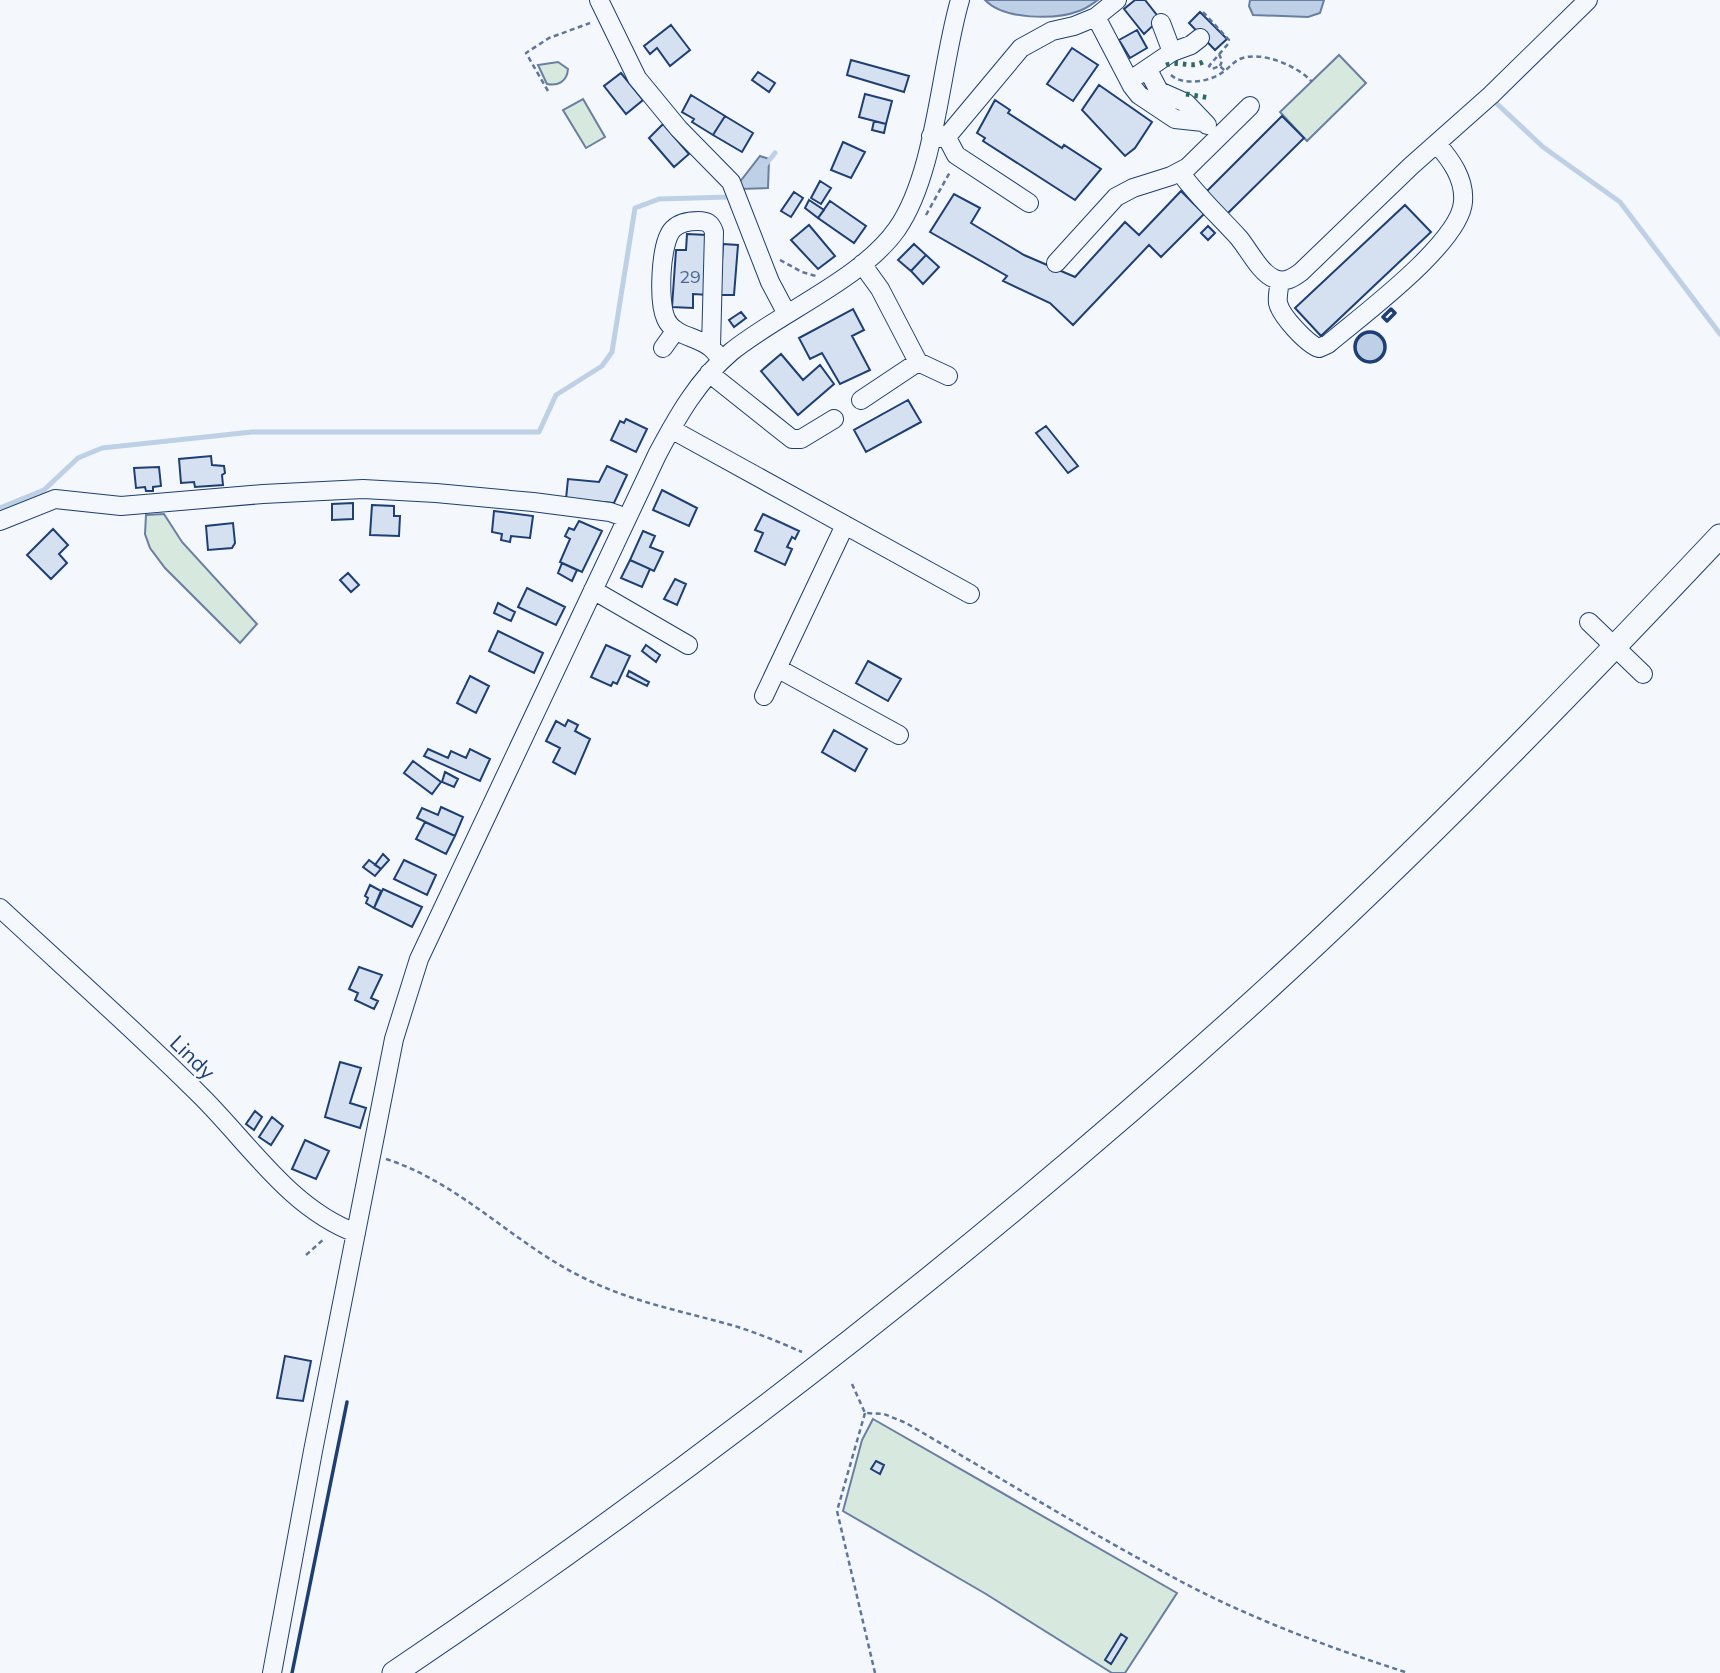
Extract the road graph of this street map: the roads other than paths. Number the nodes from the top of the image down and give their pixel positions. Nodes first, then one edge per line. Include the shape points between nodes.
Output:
1 (599, 0) edge
2 (960, 0) edge
3 (1117, 0) edge
4 (1588, 0) edge
5 (1096, 17) junction
6 (1161, 23) dead end
7 (1200, 38) dead end
8 (1160, 61) junction
9 (1128, 79) junction
10 (1161, 101) junction
11 (1250, 106) dead end
12 (938, 136) junction
13 (1220, 137) junction
14 (1437, 144) junction
15 (1180, 172) junction
16 (1028, 202) dead end
17 (1056, 263) dead end
18 (862, 264) junction
19 (1280, 281) junction
20 (699, 299) dead end
21 (713, 313) junction
22 (787, 314) junction
23 (676, 330) junction
24 (663, 348) dead end
25 (714, 360) junction
26 (918, 362) junction
27 (948, 376) dead end
28 (861, 400) dead end
29 (834, 419) dead end
30 (671, 429) junction
31 (627, 518) junction
32 (0, 521) edge
33 (845, 525) junction
34 (1720, 536) edge
35 (593, 590) junction
36 (970, 594) dead end
37 (1589, 622) dead end
38 (688, 645) dead end
39 (1615, 647) junction
40 (777, 668) junction
41 (1643, 674) dead end
42 (764, 696) dead end
43 (899, 735) dead end
44 (0, 908) edge
45 (356, 1233) junction
46 (272, 1673) edge
47 (394, 1673) edge

1 - 22 street via 645,88 736,192
2 - 12 street
3 - 5 street
4 - 14 street
5 - 9 street
5 - 12 street via 1052,31 1021,48
6 - 8 street
7 - 8 street
8 - 9 street
8 - 10 street via 1157,88
9 - 10 street via 1139,95
10 - 13 street via 1180,121 1203,122
11 - 13 street
12 - 16 street via 956,155
12 - 18 street via 906,215 886,243
13 - 15 street
14 - 19 street via 1301,272
14 - 19 street via 1457,172 1463,200 1455,223 1432,255 1319,348 1282,314
15 - 17 street via 1116,197
15 - 19 street via 1268,274
18 - 22 street
18 - 26 street
20 - 21 street
21 - 23 street via 714,232 710,223 680,223 668,236 662,286 665,316
21 - 25 street
22 - 25 street
23 - 24 street
23 - 25 street
25 - 29 street via 792,439 801,439
25 - 30 street
26 - 27 street
26 - 28 street
30 - 31 street
30 - 33 street
31 - 32 street via 545,503 363,489 121,506 55,499
31 - 35 street
33 - 36 street
33 - 40 street
34 - 39 main road
35 - 38 street
35 - 45 street via 419,959 394,1039
37 - 39 street
39 - 41 street
39 - 47 main road via 1333,928 1064,1167 804,1379
40 - 42 street
40 - 43 street
44 - 45 street, Lindy via 179,1074 303,1203 338,1227
45 - 46 street

